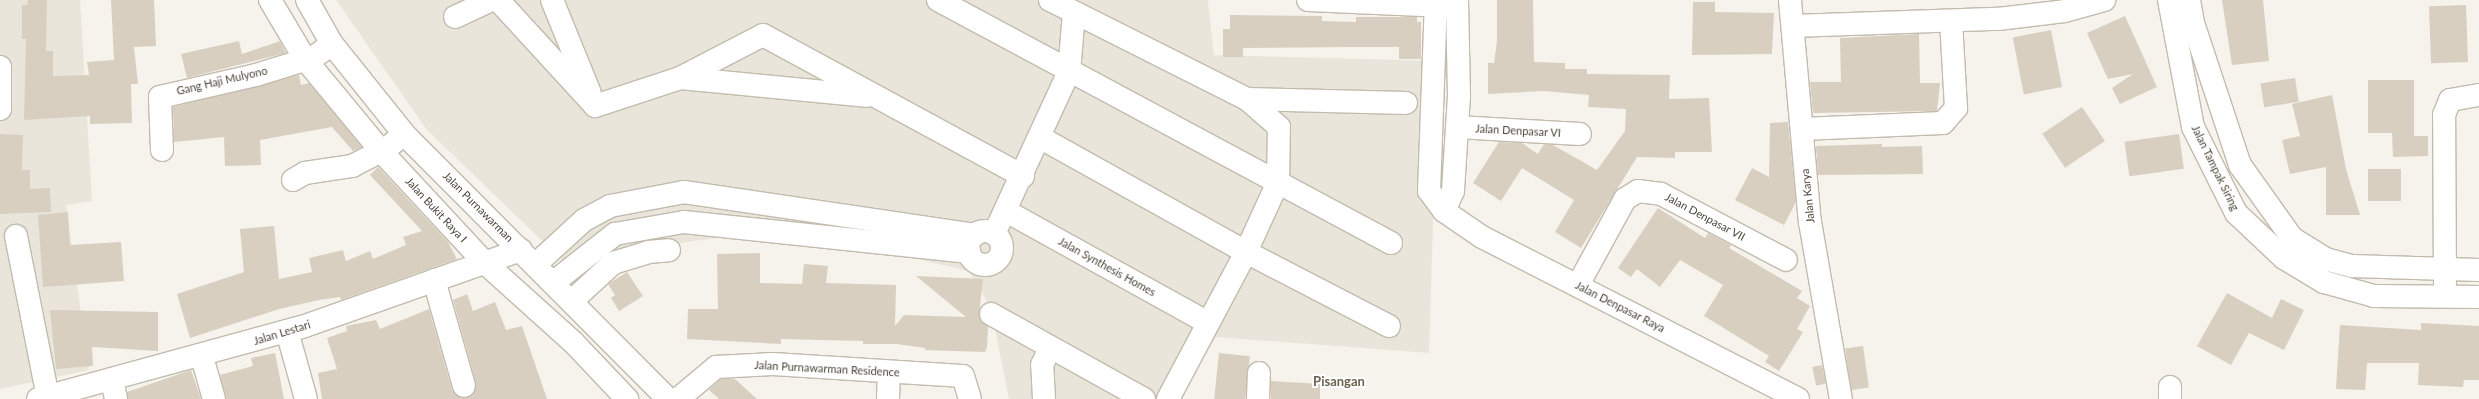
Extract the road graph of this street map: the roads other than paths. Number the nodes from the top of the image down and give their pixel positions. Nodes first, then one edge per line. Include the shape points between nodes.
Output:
1 (270, 0) edge
2 (307, 0) edge
3 (491, 0) edge
4 (498, 0) edge
5 (552, 0) edge
6 (938, 0) edge
7 (1050, 0) edge
8 (1308, 0) edge
9 (1790, 0) edge
10 (2104, 0) edge
11 (2169, 0) edge
12 (2189, 0) edge
13 (1435, 3) edge
14 (1458, 3) edge
15 (2064, 5) edge
16 (1074, 13) junction
17 (455, 17) dead end
18 (1951, 22) junction
19 (1793, 26) junction
20 (318, 53) junction
21 (0, 67) edge
22 (1069, 72) junction
23 (680, 78) junction
24 (2479, 96) edge
25 (874, 97) junction
26 (1247, 99) junction
27 (1308, 100) junction
28 (1406, 103) dead end
29 (595, 106) junction
30 (0, 109) edge
31 (1279, 127) junction
32 (1456, 128) junction
33 (1802, 129) junction
34 (404, 134) junction
35 (1580, 134) dead end
36 (1041, 138) junction
37 (162, 150) dead end
38 (381, 151) junction
39 (1023, 176) junction
40 (293, 180) dead end
41 (1278, 182) junction
42 (684, 192) junction
43 (823, 210) junction
44 (1006, 211) junction
45 (1444, 211) junction
46 (684, 222) junction
47 (821, 234) junction
48 (16, 236) dead end
49 (980, 240) junction
50 (1391, 243) dead end
51 (669, 250) dead end
52 (1246, 252) junction
53 (508, 258) junction
54 (1786, 260) dead end
55 (2445, 269) junction
56 (2479, 270) edge
57 (434, 280) junction
58 (554, 282) junction
59 (1578, 285) junction
60 (2479, 297) edge
61 (2444, 298) junction
62 (573, 300) junction
63 (992, 314) dead end
64 (1208, 323) junction
65 (1389, 326) dead end
66 (287, 331) junction
67 (1050, 348) junction
68 (202, 357) junction
69 (889, 372) junction
70 (1259, 373) dead end
71 (464, 386) dead end
72 (114, 390) edge
73 (1841, 395) edge
74 (43, 398) edge
75 (214, 399) edge
76 (306, 399) edge
77 (628, 399) edge
78 (668, 399) edge
79 (678, 399) edge
80 (888, 399) edge
81 (970, 399) edge
82 (1044, 399) edge
83 (1144, 399) edge
84 (1168, 399) edge
85 (1258, 399) edge
86 (1798, 399) edge

1 - 20 street, Jalan Bukit Raya I
2 - 20 street, Jalan Purnawarman
3 - 17 street
4 - 29 street
5 - 29 street
6 - 22 street
7 - 16 street
8 - 13 street
9 - 19 street, Jalan Karya
10 - 15 street
11 - 61 street, Jalan Tampak Siring via 2193,127 2236,213 2284,258 2324,282 2374,296
12 - 55 street via 2193,23 2240,165 2292,238 2325,259 2352,266
13 - 14 street
13 - 45 street, Jalan Denpasar Raya via 1429,192
14 - 32 street
15 - 18 street
16 - 22 street
16 - 26 street
18 - 19 street
18 - 33 street via 1956,108 1943,123
19 - 33 street, Jalan Karya
20 - 34 street, Jalan Purnawarman
20 - 37 street, Gang Haji Mulyono via 256,75 160,97
20 - 38 street, Jalan Bukit Raya I
21 - 30 street
22 - 36 street
22 - 41 street
23 - 25 street
23 - 25 street via 763,35
23 - 29 street
24 - 55 street via 2450,100 2444,115
25 - 39 street
26 - 27 street
26 - 31 street
27 - 28 street
27 - 31 street
31 - 41 street
32 - 35 street, Jalan Denpasar VI
32 - 45 street via 1453,191
33 - 73 street, Jalan Karya via 1810,222
34 - 38 street
34 - 53 street, Jalan Purnawarman
36 - 39 street
36 - 52 street
38 - 40 street via 352,166 305,173
38 - 53 street, Jalan Bukit Raya I
39 - 44 street
41 - 50 street
41 - 52 street
42 - 43 street
42 - 46 street
42 - 53 street via 610,206
43 - 47 street
43 - 49 street
44 - 49 street
44 - 64 street, Jalan Synthesis Homes
45 - 59 street, Jalan Denpasar Raya via 1482,237
46 - 47 street
46 - 58 street via 615,234
47 - 49 street
48 - 74 street
51 - 62 street via 648,252 613,263
52 - 64 street
52 - 65 street
53 - 57 street, Jalan Lestari
53 - 58 street, Jalan Purnawarman
53 - 77 street, Jalan Bukit Raya I via 573,342
54 - 59 street, Jalan Denpasar VII via 1661,194 1638,191 1625,199
55 - 56 street
55 - 61 street
57 - 66 street, Jalan Lestari
57 - 71 street
58 - 62 street, Jalan Purnawarman
59 - 86 street, Jalan Denpasar Raya
60 - 61 street, Jalan Tampak Siring
62 - 78 street, Jalan Purnawarman
63 - 67 street
64 - 84 street
66 - 68 street, Jalan Lestari
66 - 76 street
67 - 82 street via 1042,365
67 - 83 street
68 - 72 street, Jalan Lestari
68 - 75 street
69 - 79 street, Jalan Purnawarman Residence via 773,364 716,367
69 - 80 street
69 - 81 street, Jalan Purnawarman Residence via 962,376
70 - 85 street
72 - 74 street, Jalan Lestari

